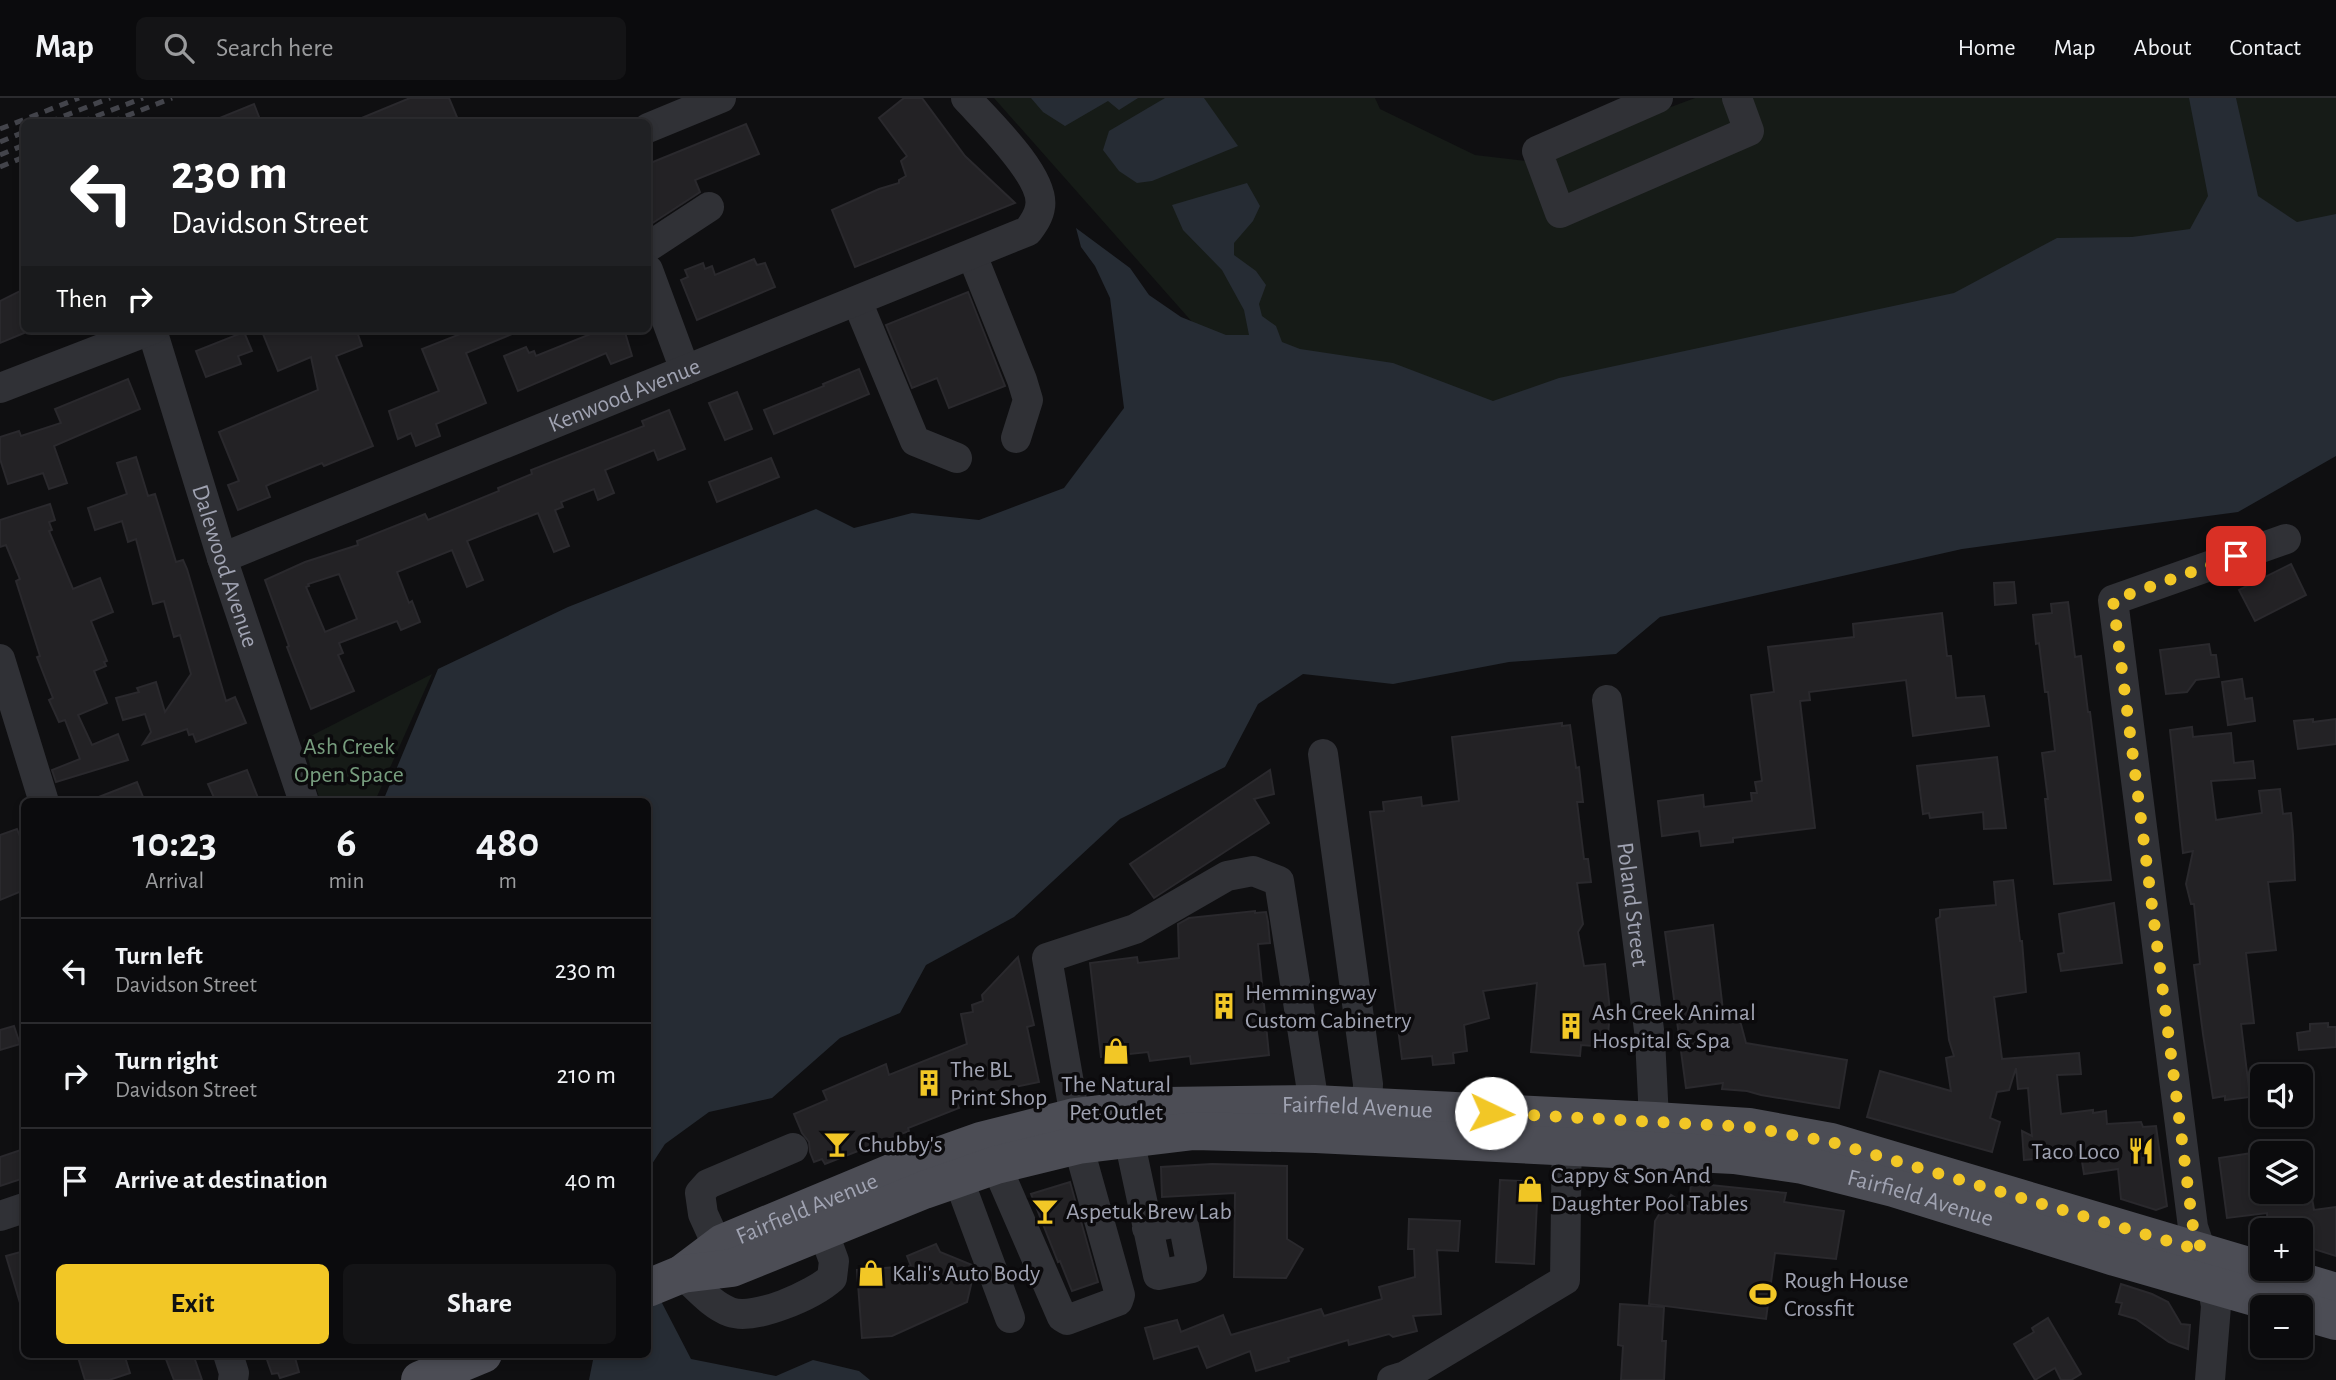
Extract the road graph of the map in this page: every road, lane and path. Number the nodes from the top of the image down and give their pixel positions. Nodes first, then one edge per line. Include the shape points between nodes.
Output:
1 (721, 98) edge
2 (966, 98) edge
3 (1658, 98) edge
4 (1737, 98) edge
5 (651, 127) edge
6 (709, 207) dead end
7 (651, 245) edge
8 (972, 254) junction
9 (651, 278) edge
10 (857, 301) junction
11 (143, 333) edge
12 (154, 333) edge
13 (685, 370) junction
14 (0, 388) edge
15 (1016, 438) dead end
16 (957, 458) dead end
17 (2286, 539) dead end
18 (222, 558) junction
19 (0, 659) edge
20 (1607, 700) dead end
21 (1323, 754) dead end
22 (43, 798) edge
23 (303, 798) edge
24 (1315, 1119) junction
25 (1366, 1121) junction
26 (1077, 1131) junction
27 (1567, 1132) junction
28 (1655, 1136) junction
29 (1129, 1139) junction
30 (793, 1148) dead end
31 (996, 1165) junction
32 (958, 1178) junction
33 (21, 1209) edge
34 (0, 1216) edge
35 (1147, 1228) dead end
36 (823, 1231) junction
37 (718, 1247) junction
38 (2207, 1268) junction
39 (665, 1280) edge
40 (2336, 1292) edge
41 (2264, 1295) edge
42 (2313, 1314) edge
43 (1010, 1318) dead end
44 (2336, 1321) edge
45 (473, 1358) edge
46 (420, 1380) edge
47 (1392, 1380) edge
48 (2210, 1380) edge

1 - 5 street
2 - 8 street, Kenwood Avenue via 1014,152 1041,198 1037,219 1028,231
3 - 4 street via 1537,151 1560,213 1749,131
6 - 7 street
8 - 10 street, Kenwood Avenue
8 - 15 street via 1027,400
9 - 13 street
10 - 13 street, Kenwood Avenue
10 - 16 street via 915,441
11 - 14 street
12 - 18 street, Dalewood Avenue
13 - 18 street, Kenwood Avenue
17 - 38 street via 2113,600 2193,1227
18 - 23 street, Dalewood Avenue
19 - 22 street
20 - 28 street, Poland Street via 1650,1038
21 - 25 street via 1368,1084
24 - 25 main road, Fairfield Avenue
24 - 26 main road, Fairfield Avenue via 1165,1106
24 - 26 street via 1279,881 1253,871 1227,876 1135,929 1047,958
24 - 29 main road, Fairfield Avenue
25 - 27 main road, Fairfield Avenue
26 - 29 main road, Fairfield Avenue
26 - 31 main road, Fairfield Avenue
26 - 31 street via 1118,1301 1068,1320 1062,1317
26 - 37 main road, Fairfield Avenue via 981,1141 891,1173
27 - 28 main road, Fairfield Avenue
27 - 47 street via 1565,1280
28 - 38 main road, Fairfield Avenue via 1749,1127
29 - 35 street
30 - 37 street via 708,1184 700,1193 703,1214
31 - 32 main road, Fairfield Avenue
32 - 36 main road, Fairfield Avenue
32 - 43 street
33 - 34 street
36 - 39 main road, Fairfield Avenue via 732,1268
36 - 39 street via 834,1261 832,1278 815,1291 754,1314 731,1312
37 - 39 main road, Fairfield Avenue
38 - 40 main road, Fairfield Avenue
38 - 41 main road, Fairfield Avenue
38 - 48 street via 2216,1306
42 - 44 main road
45 - 46 main road

